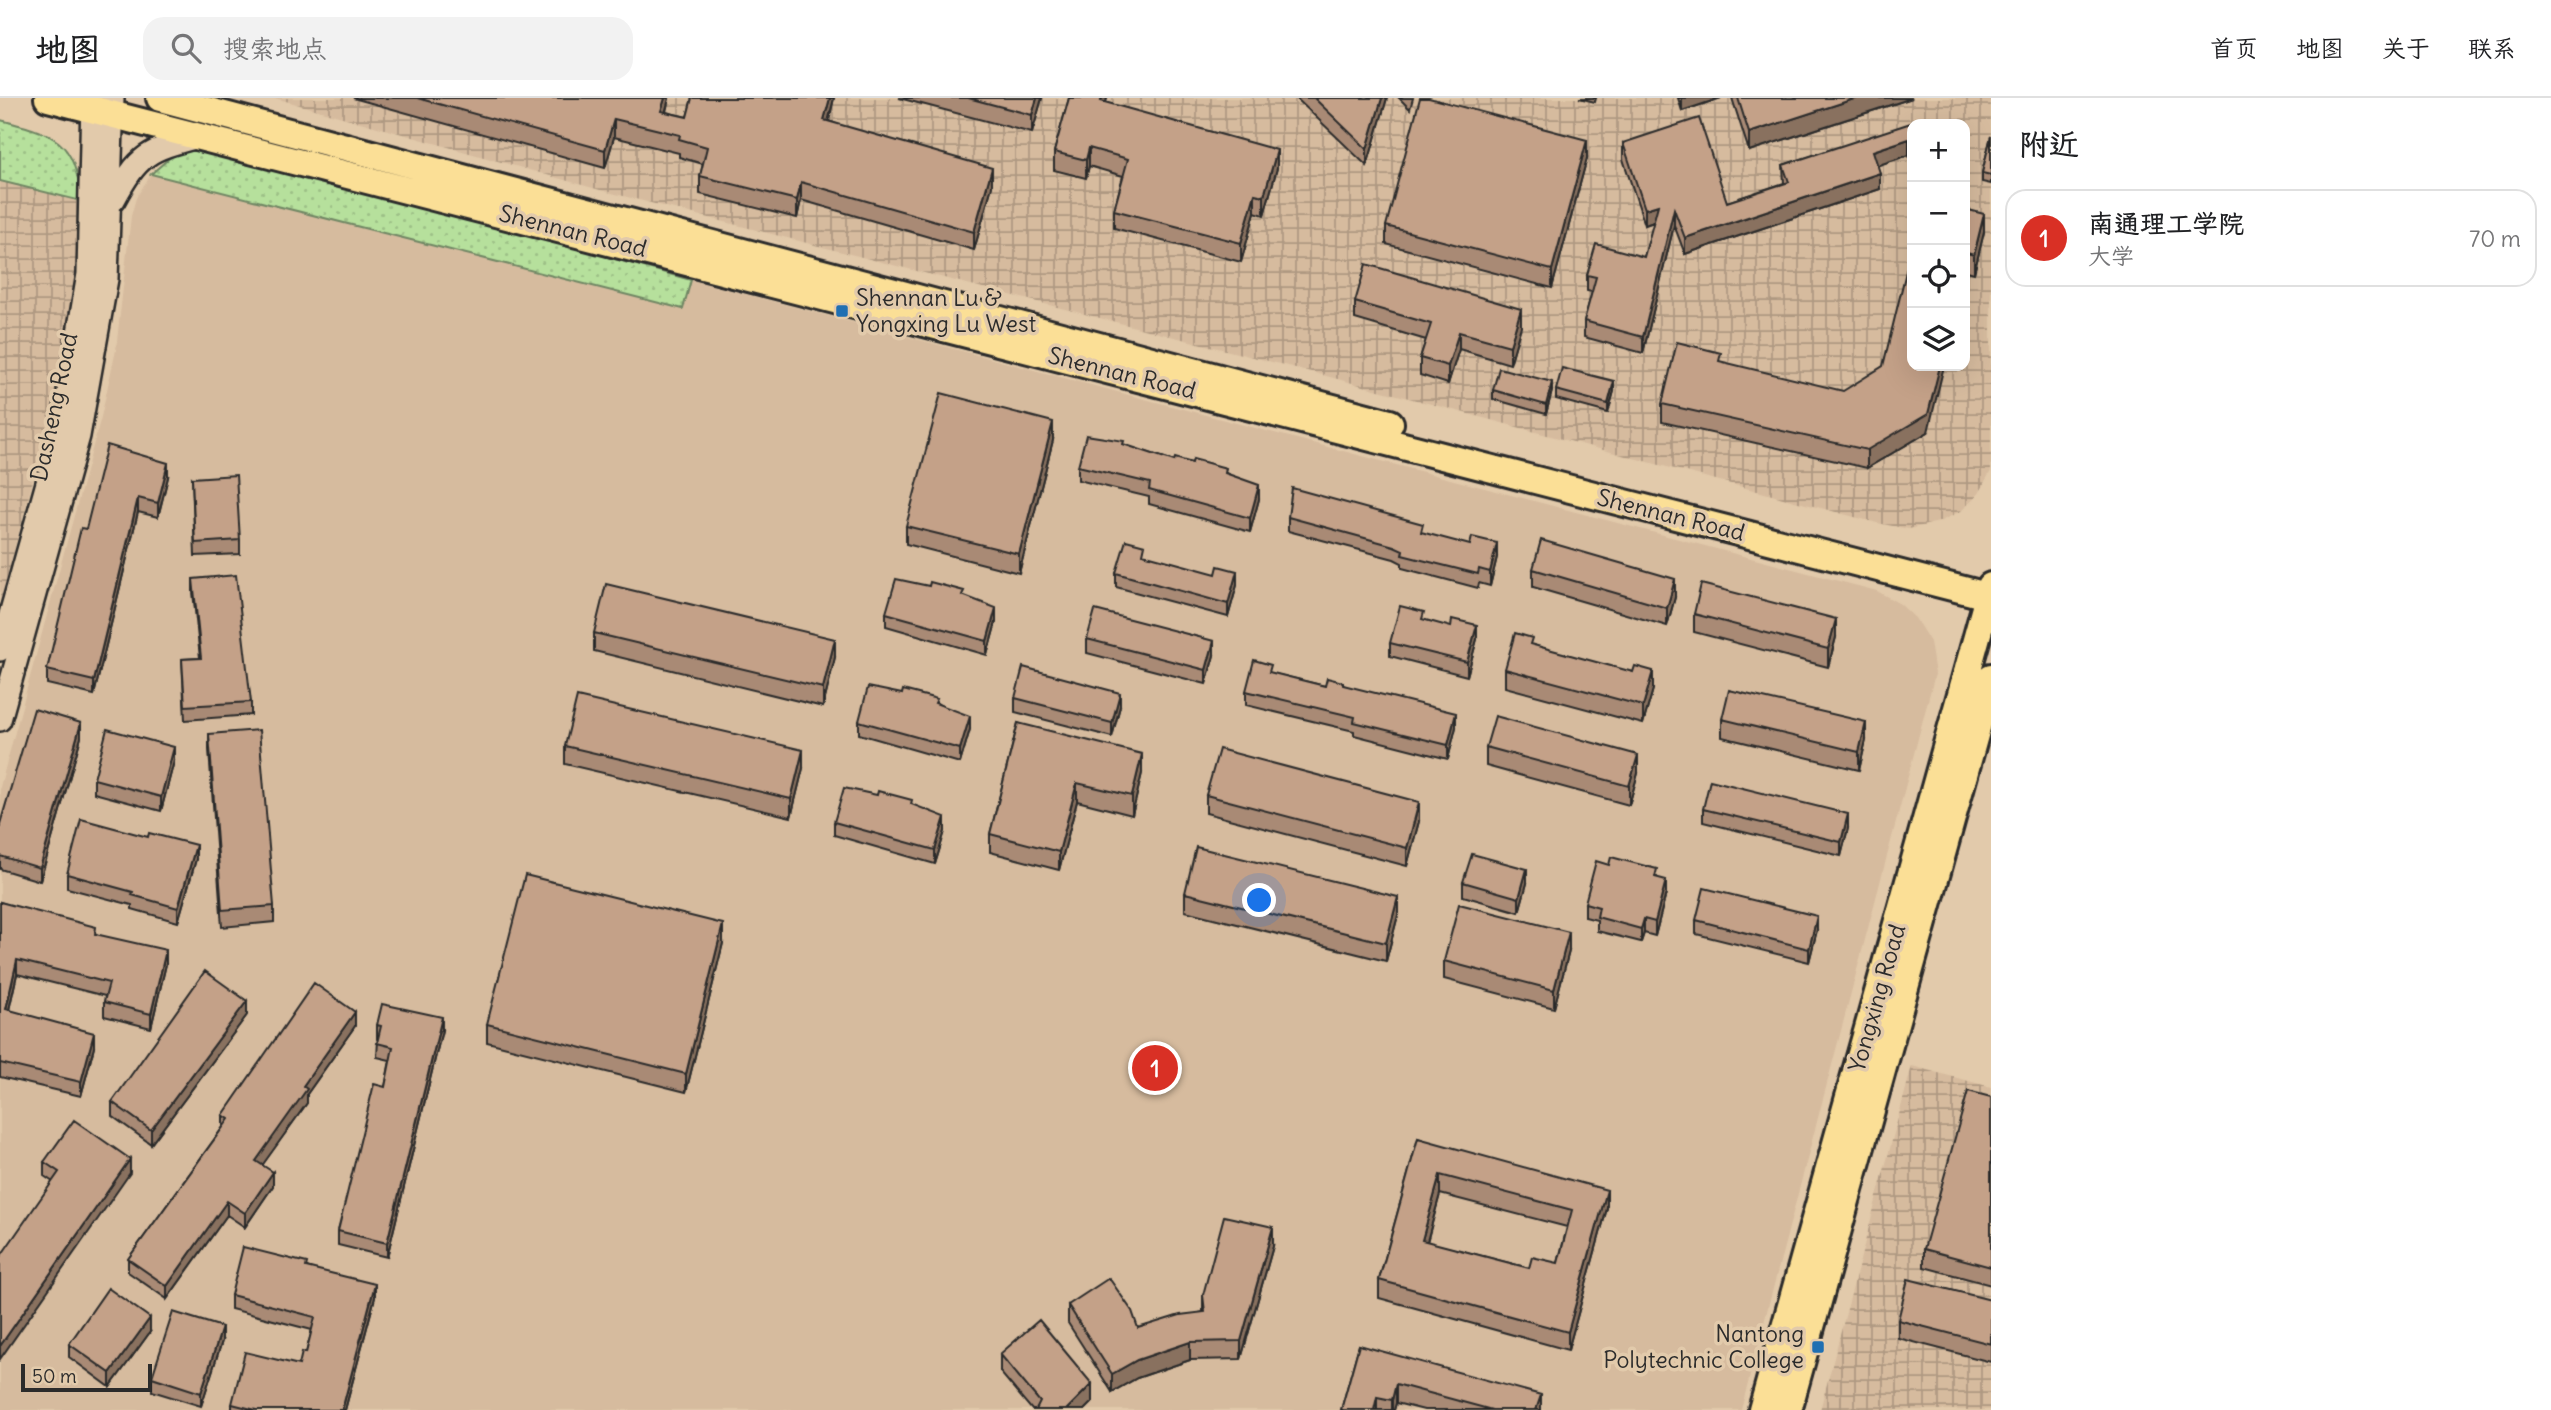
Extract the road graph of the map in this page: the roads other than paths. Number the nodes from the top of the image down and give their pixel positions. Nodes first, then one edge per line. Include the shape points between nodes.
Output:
1 (48, 98) edge
2 (160, 98) edge
3 (103, 105) edge
4 (203, 136) junction
5 (112, 205) junction
6 (1991, 591) edge
7 (0, 650) edge
8 (1991, 677) edge
9 (0, 720) edge
10 (1762, 1410) edge
11 (1788, 1410) edge

1 - 3 main road, Shennan Road
2 - 6 main road, Shennan Road
3 - 4 main road, Shennan Road
3 - 5 street, Dasheng Road
3 - 7 street, Dasheng Road via 88,274 64,419
4 - 5 street via 158,147 132,166
4 - 6 main road, Shennan Road
5 - 9 street, Dasheng Road via 107,279 79,436
6 - 10 main road, Yongxing Road
8 - 11 main road, Yongxing Road

